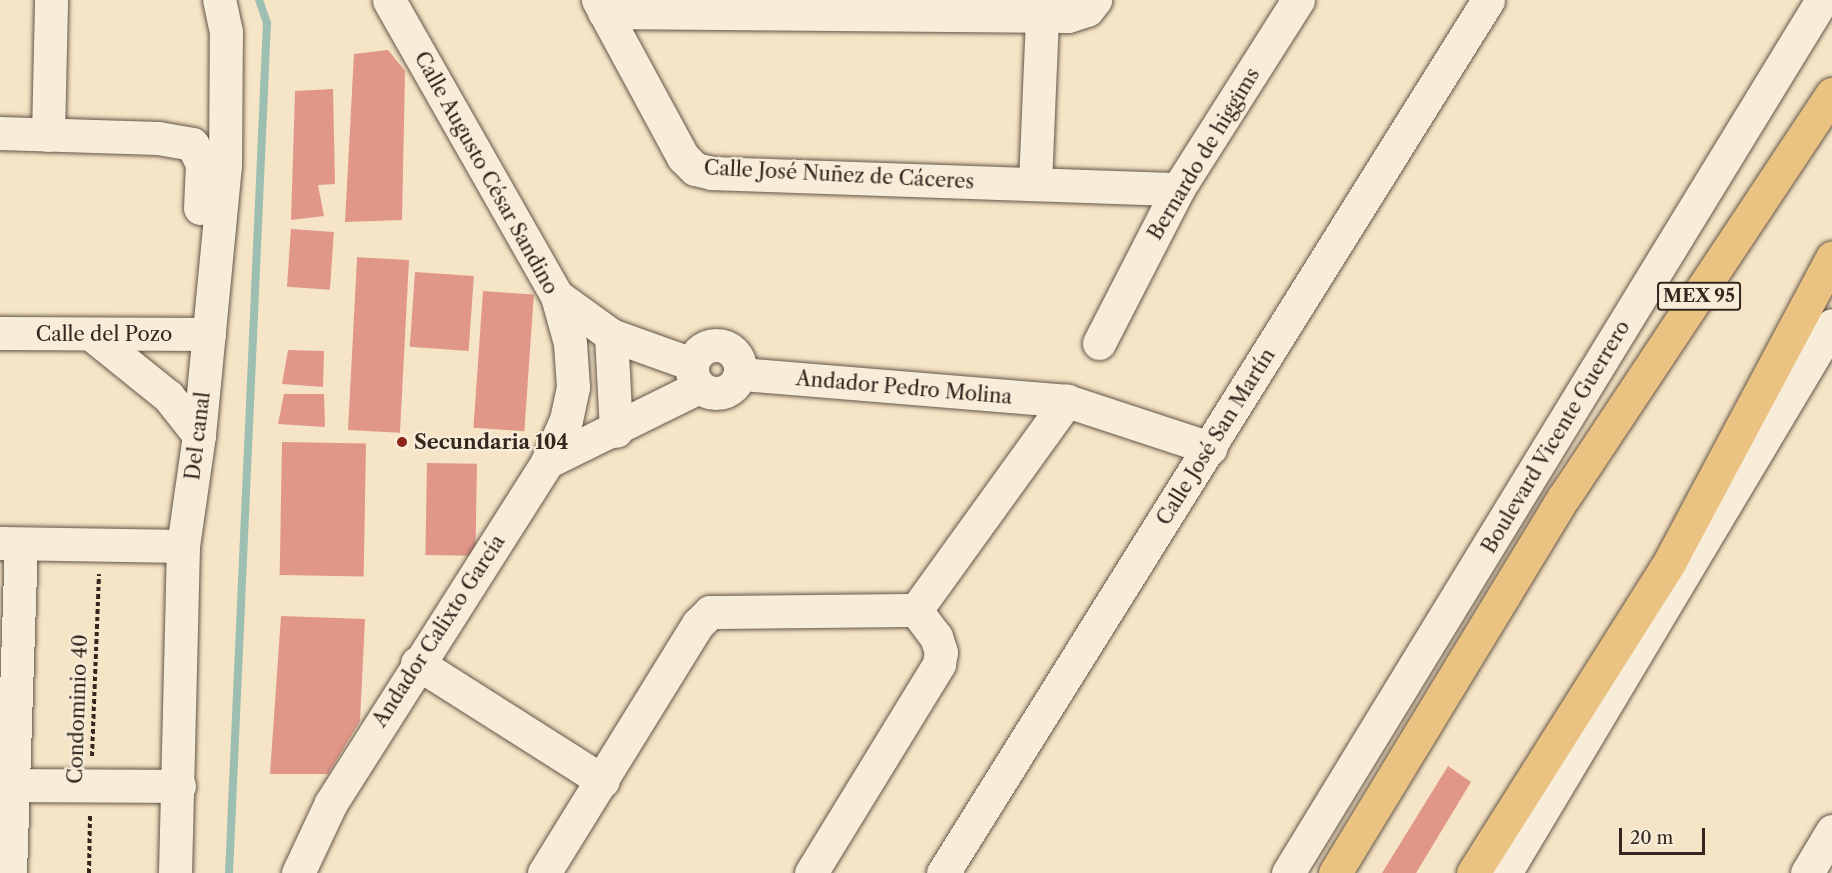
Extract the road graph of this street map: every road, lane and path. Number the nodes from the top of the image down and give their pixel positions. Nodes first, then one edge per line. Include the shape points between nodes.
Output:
1 (51, 0) edge
2 (219, 0) edge
3 (1095, 0) edge
4 (1298, 0) edge
5 (1488, 0) edge
6 (396, 2) edge
7 (601, 6) edge
8 (1824, 7) edge
9 (1042, 15) junction
10 (1832, 94) edge
11 (0, 133) edge
12 (48, 135) junction
13 (1035, 184) junction
14 (1178, 189) junction
15 (200, 210) dead end
16 (1832, 258) edge
17 (557, 296) junction
18 (1832, 325) edge
19 (0, 333) edge
20 (209, 334) junction
21 (92, 335) junction
22 (611, 335) junction
23 (1099, 343) dead end
24 (695, 376) junction
25 (573, 387) joint
26 (1067, 401) junction
27 (616, 431) junction
28 (199, 435) junction
29 (1210, 448) junction
30 (548, 462) junction
31 (10, 544) edge
32 (183, 546) junction
33 (100, 547) junction
34 (915, 610) junction
35 (417, 663) junction
36 (603, 781) junction
37 (14, 785) junction
38 (90, 786) junction
39 (179, 786) junction
40 (1832, 831) edge
41 (10, 873) edge
42 (89, 873) edge
43 (175, 873) edge
44 (298, 873) edge
45 (544, 873) edge
46 (811, 873) edge
47 (943, 873) edge
48 (1288, 873) edge
49 (1335, 873) edge
50 (1473, 873) edge
51 (1505, 873) edge
52 (1807, 873) edge

1 - 12 street
2 - 20 street, Del canal via 226,32 225,165
3 - 9 street via 1087,10 1068,16
4 - 14 street, Bernardo de higgims
5 - 29 street, Calle José San Martín
6 - 17 street, Calle Augusto César Sandino
7 - 9 street
7 - 13 street, Calle José Nuñez de Cáceres via 683,157 695,169 712,173
8 - 48 street, Boulevard Vicente Guerrero
9 - 13 street
10 - 49 main road, MEX 95 via 1564,497
11 - 12 street
12 - 15 street via 192,144 202,164
13 - 14 street, Calle José Nuñez de Cáceres
14 - 23 street, Bernardo de higgims
16 - 50 main road via 1670,561
17 - 22 street
17 - 25 street, Calle Augusto César Sandino via 570,343
18 - 51 street
19 - 21 street, Calle del Pozo
20 - 21 street, Calle del Pozo
20 - 28 street, Del canal
21 - 28 street via 168,396
22 - 24 street
22 - 27 street
24 - 26 street, Andador Pedro Molina via 715,394 731,389 741,374
24 - 27 street
25 - 30 street, Andador Calixto García via 566,420
26 - 29 street, Andador Pedro Molina
26 - 34 street
27 - 30 street
28 - 32 street, Del canal
29 - 47 street, Calle José San Martín
30 - 35 street, Andador Calixto García
31 - 33 street
31 - 37 street
32 - 33 street
32 - 39 street, Del canal
33 - 38 path, Condominio 40
34 - 36 street via 710,612 698,624
34 - 46 street via 936,637 941,652 939,664
35 - 36 street
35 - 44 street, Andador Calixto García via 331,803
36 - 45 street
37 - 38 street
37 - 41 street
38 - 39 street
38 - 42 path, Condominio 40
39 - 43 street, Del canal
40 - 52 street

